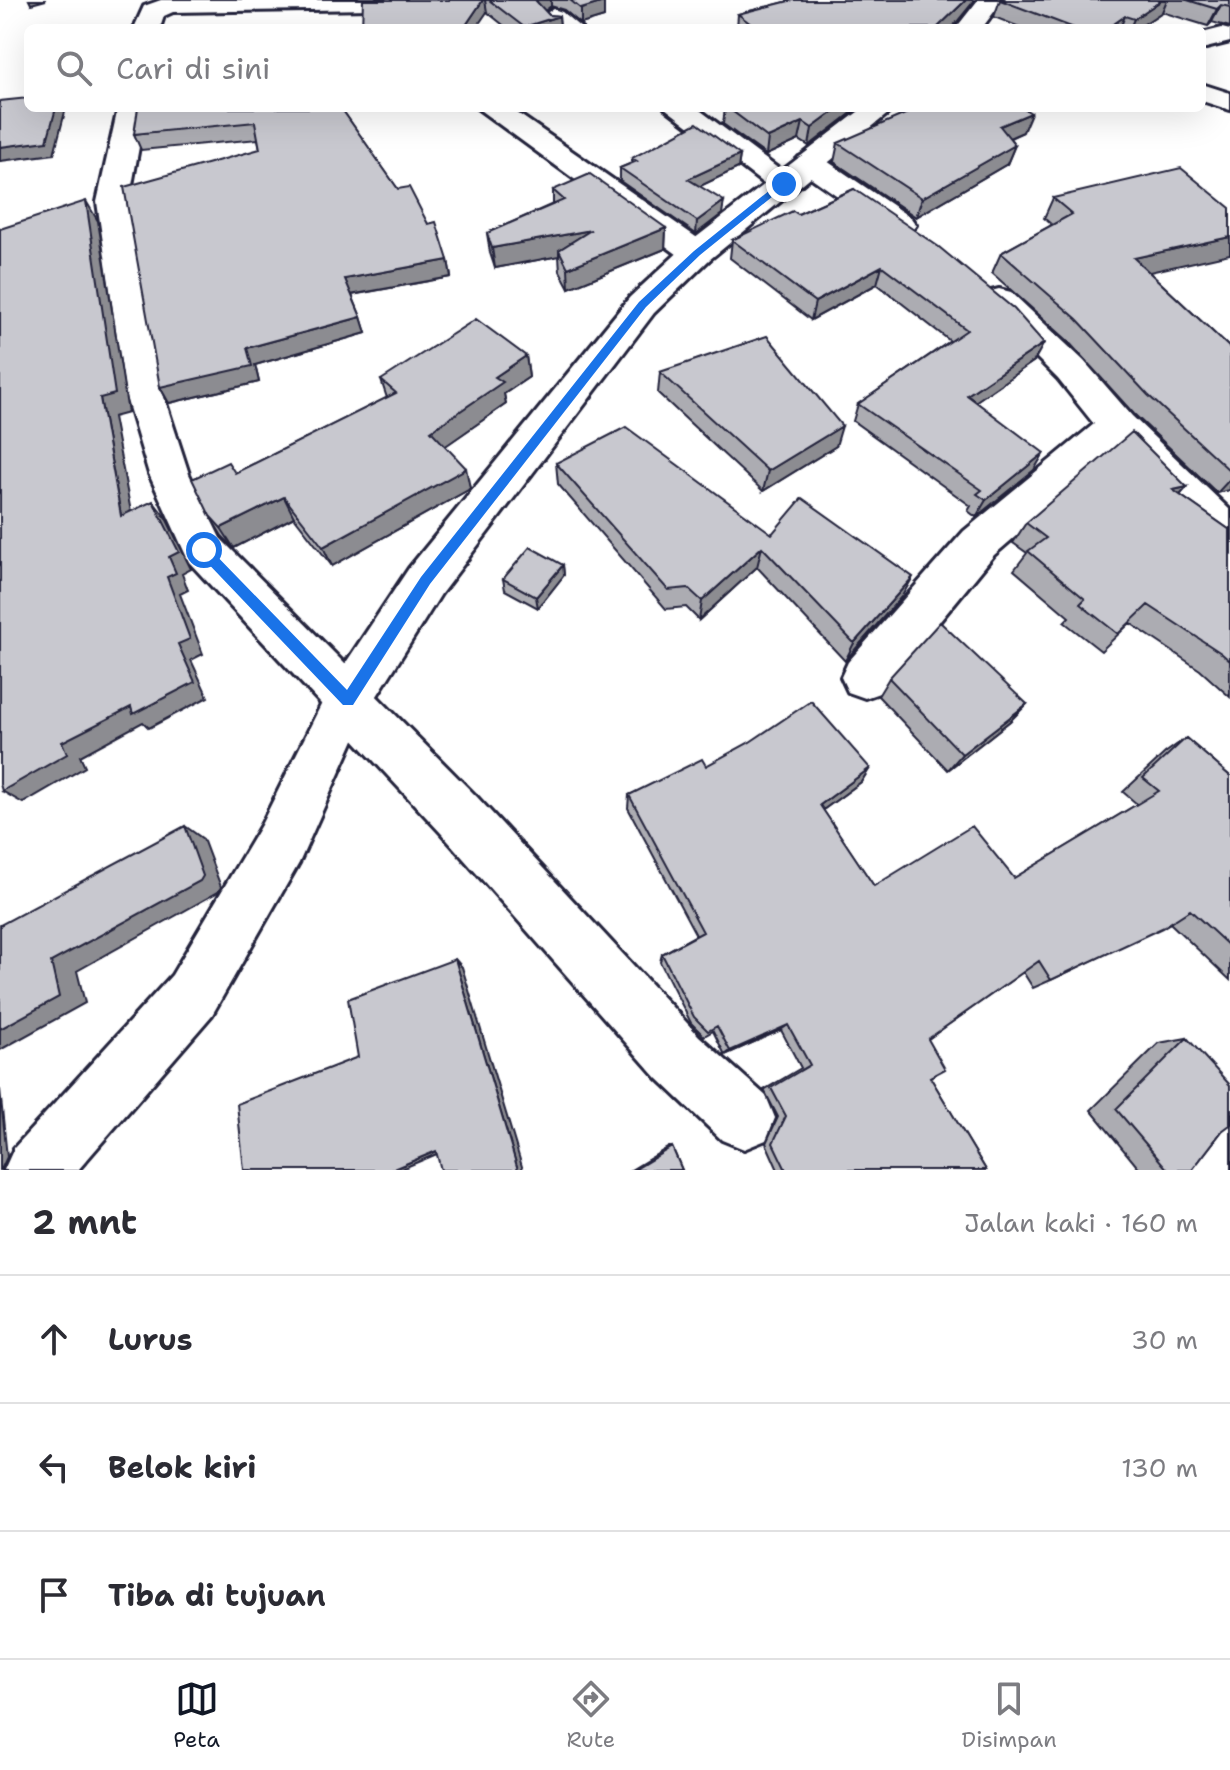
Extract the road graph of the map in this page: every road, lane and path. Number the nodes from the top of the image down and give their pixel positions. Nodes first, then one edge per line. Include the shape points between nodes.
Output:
1 (991, 0) edge
2 (373, 2) edge
3 (148, 24) edge
4 (973, 24) edge
5 (1206, 93) edge
6 (1230, 102) edge
7 (131, 112) edge
8 (497, 112) edge
9 (686, 112) edge
10 (876, 112) edge
11 (797, 174) junction
12 (932, 246) edge
13 (697, 253) junction
14 (977, 281) edge
15 (1118, 426) junction
16 (1230, 536) edge
17 (865, 677) dead end
18 (348, 700) junction
19 (744, 1118) dead end
20 (1230, 1141) edge
21 (36, 1170) edge
22 (1202, 1170) edge

1 - 4 street
2 - 3 street via 170,5 153,11
5 - 6 street
7 - 18 street via 99,207 169,474 204,550
8 - 13 street
9 - 11 street
10 - 11 street
11 - 12 street
11 - 13 street
13 - 18 street via 642,305 425,581
14 - 15 street via 1019,317
15 - 16 street
15 - 17 street via 979,543
18 - 19 street via 678,1057
18 - 21 street via 280,844 192,995
20 - 22 street

